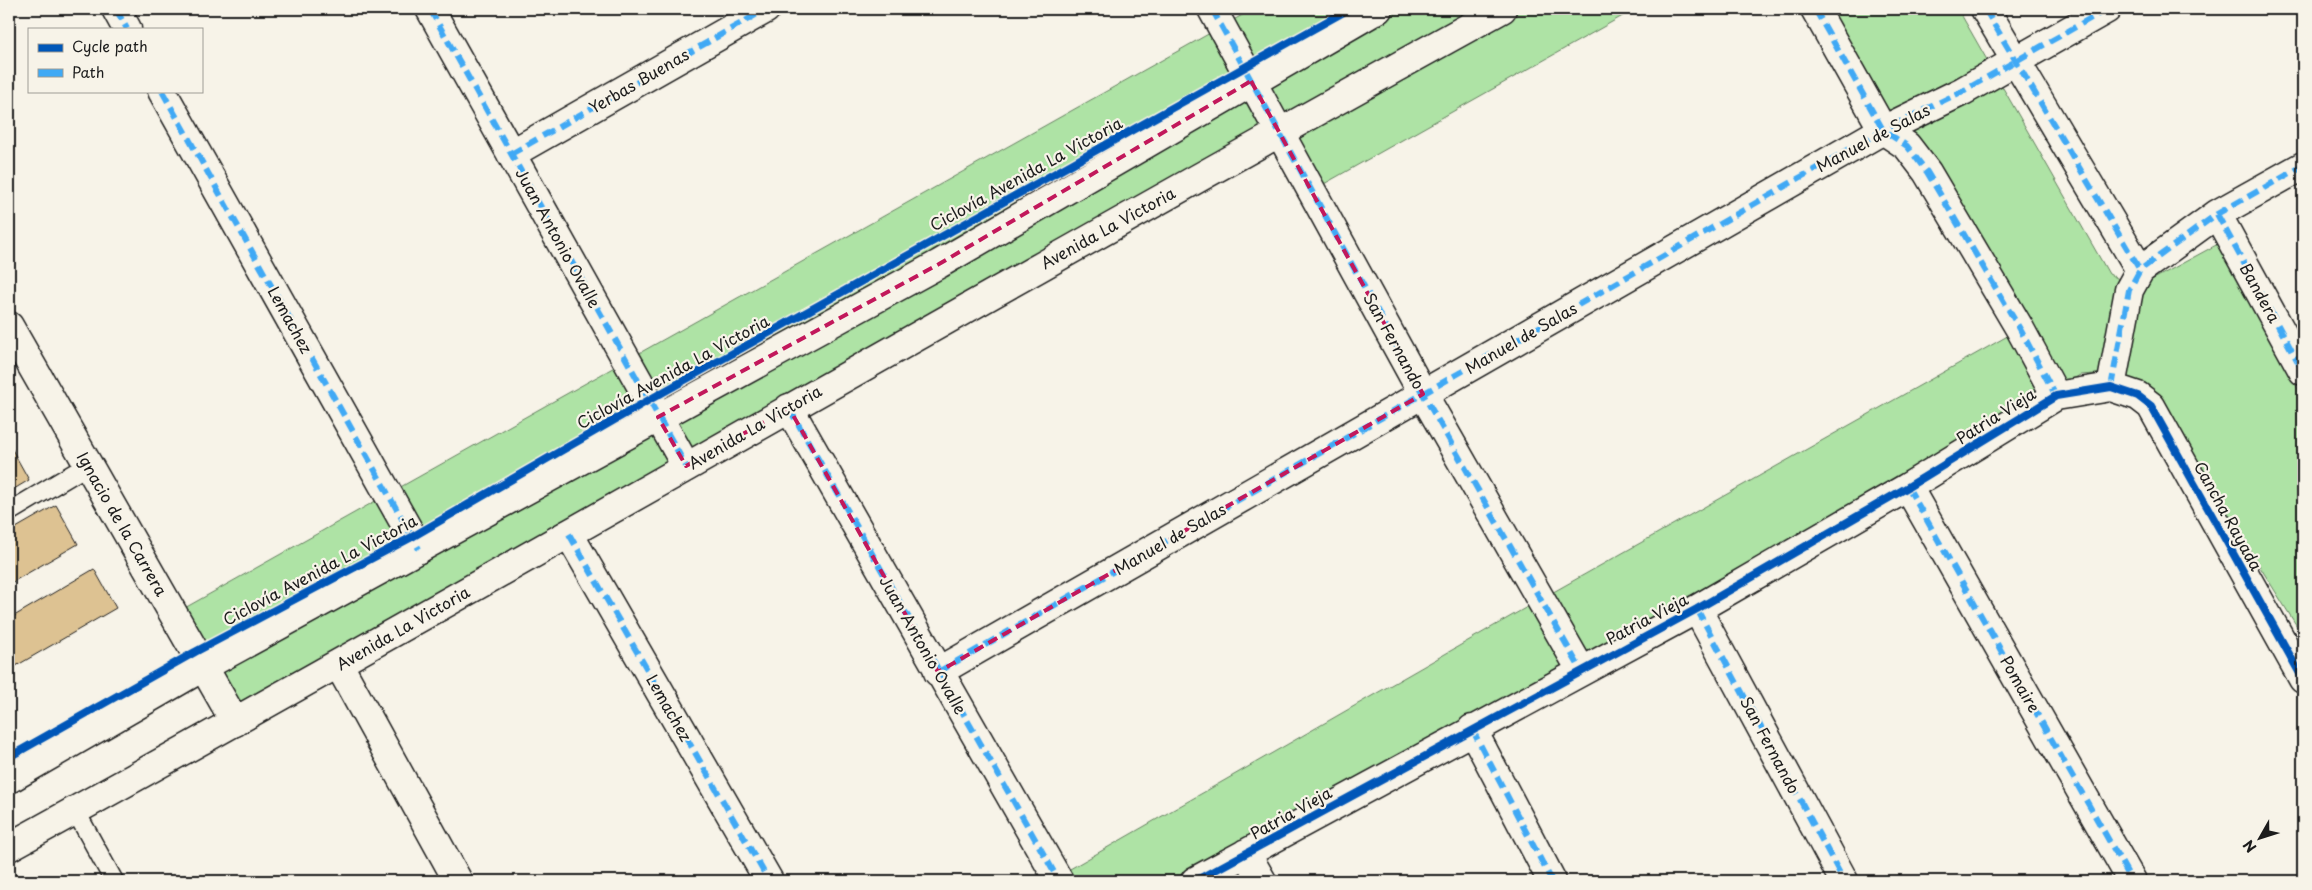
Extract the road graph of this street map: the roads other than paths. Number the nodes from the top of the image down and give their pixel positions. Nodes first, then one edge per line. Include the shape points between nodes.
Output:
1 (116, 9) edge
2 (430, 9) edge
3 (766, 9) edge
4 (1212, 9) edge
5 (1378, 9) edge
6 (1502, 9) edge
7 (1815, 9) edge
8 (1985, 9) edge
9 (2107, 9) edge
10 (126, 28) edge
11 (2015, 60) junction
12 (1251, 81) junction
13 (163, 92) edge
14 (1883, 130) junction
15 (1280, 131) junction
16 (511, 154) junction
17 (2303, 166) edge
18 (2216, 214) junction
19 (2140, 270) junction
20 (9, 326) edge
21 (2303, 371) edge
22 (2111, 387) junction
23 (1423, 394) junction
24 (2056, 396) junction
25 (789, 408) junction
26 (658, 417) junction
27 (88, 465) junction
28 (686, 466) junction
29 (1908, 487) junction
30 (9, 512) edge
31 (569, 534) junction
32 (418, 549) junction
33 (1697, 609) junction
34 (339, 665) junction
35 (203, 667) junction
36 (1581, 670) junction
37 (938, 672) junction
38 (2303, 679) edge
39 (235, 722) junction
40 (1472, 729) junction
41 (9, 779) edge
42 (75, 810) junction
43 (9, 847) edge
44 (1246, 853) junction
45 (114, 881) edge
46 (458, 881) edge
47 (769, 881) edge
48 (1059, 881) edge
49 (1195, 881) edge
50 (1262, 881) edge
51 (1552, 881) edge
52 (1844, 881) edge
53 (2132, 881) edge

1 - 10 street
2 - 16 street, Juan Antonio Ovalle
3 - 16 street, Yerbas Buenas
4 - 12 street, San Fernando
5 - 12 street
6 - 15 street, Avenida La Victoria
7 - 14 street
8 - 11 street
9 - 11 street, Manuel de Salas
11 - 14 street, Manuel de Salas
11 - 19 street
12 - 15 street, San Fernando
12 - 26 street via 940,264
13 - 32 street, Lemachez
14 - 23 street, Manuel de Salas
14 - 24 street via 1907,146 1926,172
15 - 23 street, San Fernando
15 - 25 street, Avenida La Victoria
16 - 26 street, Juan Antonio Ovalle
17 - 18 street
18 - 19 street
18 - 21 street, Bandera
19 - 22 street via 2130,290
20 - 27 street, Ignacio de la Carrera
22 - 24 street, Patria Vieja
22 - 38 street, Cancha Rayada via 2138,396 2151,406
23 - 36 street, San Fernando
23 - 37 street, Manuel de Salas
24 - 29 street, Patria Vieja
25 - 28 street, Avenida La Victoria
25 - 37 street, Juan Antonio Ovalle
26 - 28 street, Juan Antonio Ovalle
26 - 32 street
27 - 30 lane
27 - 35 street, Ignacio de la Carrera
28 - 31 street, Avenida La Victoria
29 - 33 street, Patria Vieja
29 - 53 street, Pomaire
31 - 34 street, Avenida La Victoria
31 - 47 street, Lemachez
32 - 35 street
33 - 36 street, Patria Vieja
33 - 52 street, San Fernando
34 - 39 street, Avenida La Victoria
34 - 46 street
35 - 39 street, Ignacio de la Carrera
35 - 41 street
36 - 40 street, Patria Vieja
37 - 48 street, Juan Antonio Ovalle
39 - 42 street, Avenida La Victoria
40 - 44 street, Patria Vieja
40 - 51 street
42 - 43 street, Avenida La Victoria
42 - 45 lane
44 - 49 street, Patria Vieja
44 - 50 street

